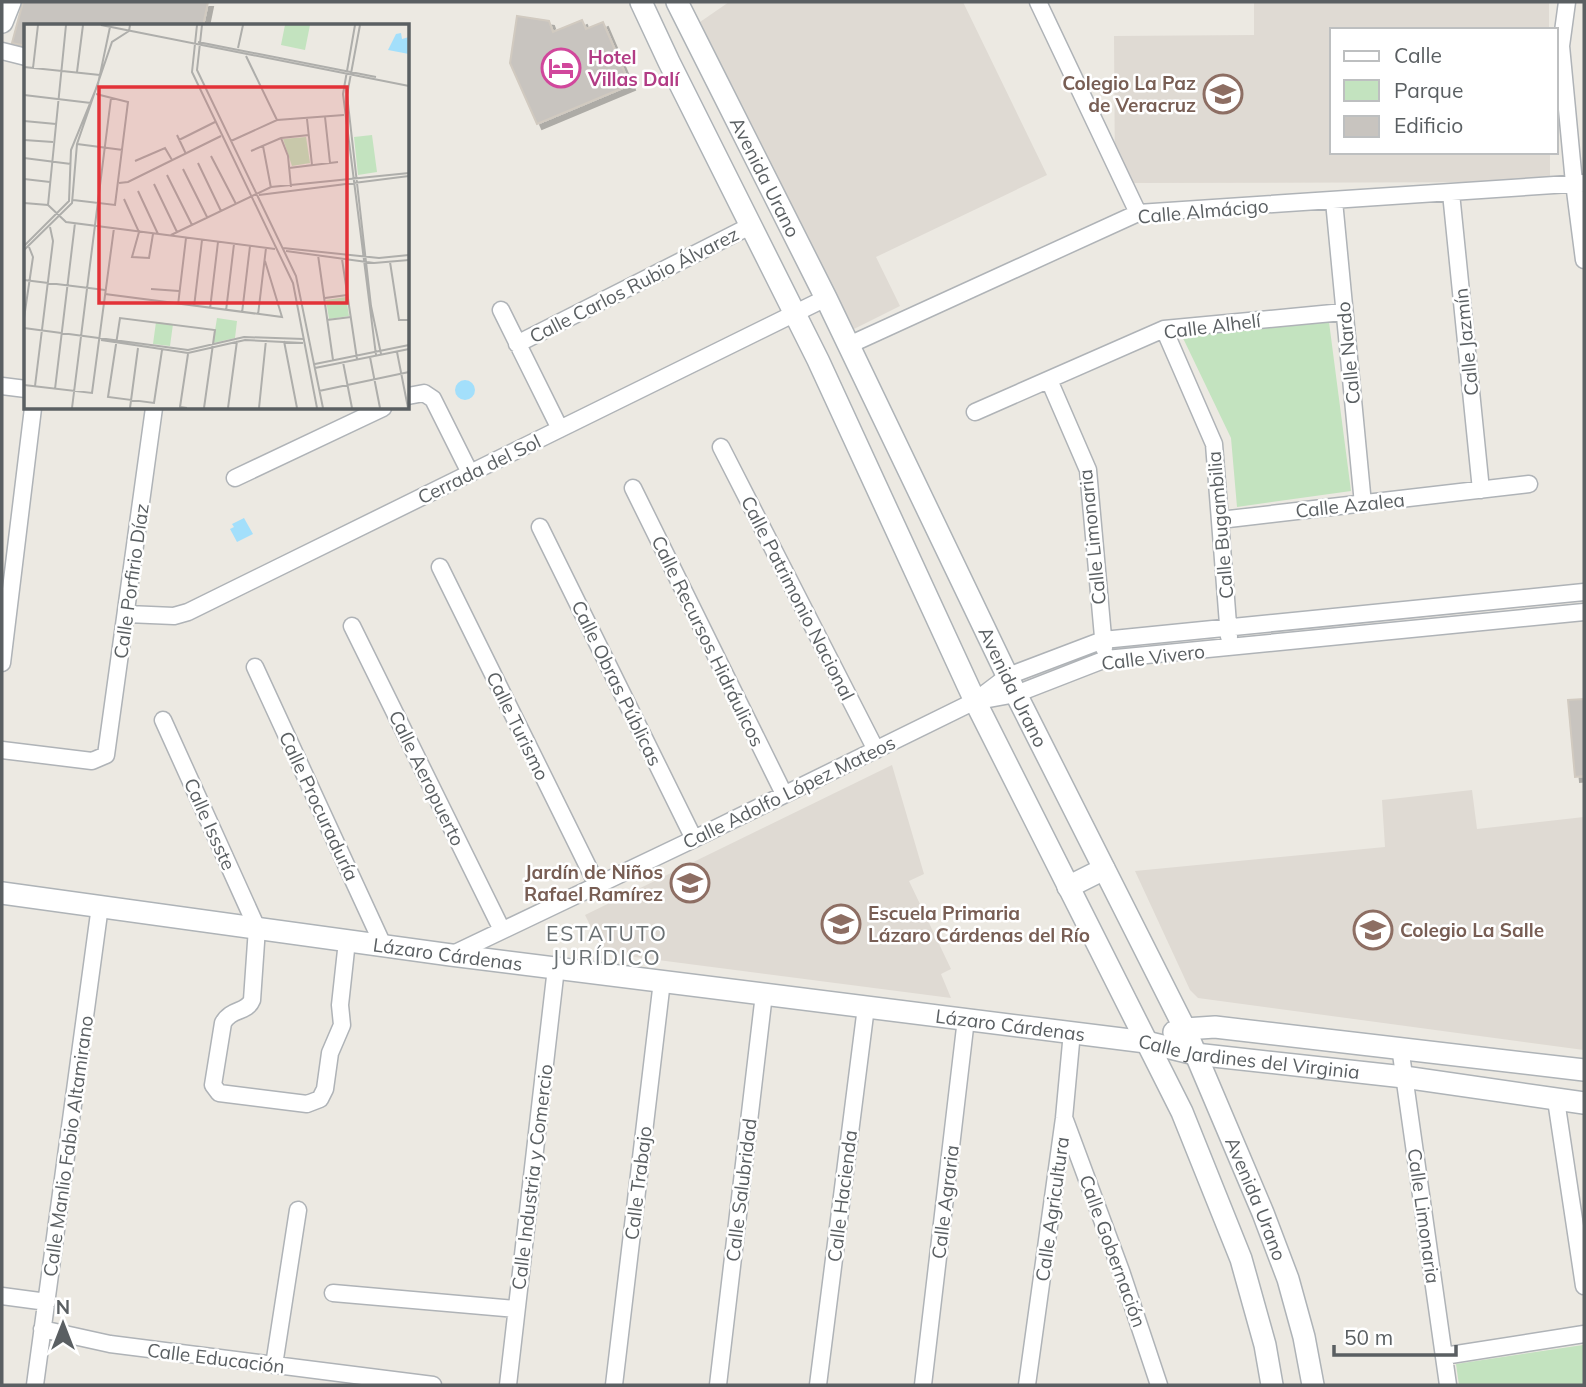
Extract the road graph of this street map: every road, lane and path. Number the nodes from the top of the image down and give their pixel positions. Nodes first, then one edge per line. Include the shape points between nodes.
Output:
1 (10, 2) edge
2 (641, 2) edge
3 (677, 2) edge
4 (1038, 2) edge
5 (1567, 2) edge
6 (2, 22) edge
7 (689, 27) junction
8 (659, 41) junction
9 (2, 51) edge
10 (24, 56) edge
11 (1579, 183) edge
12 (1451, 193) junction
13 (1334, 201) junction
14 (1138, 214) junction
15 (752, 225) junction
16 (1584, 260) edge
17 (826, 298) junction
18 (501, 310) dead end
19 (1343, 312) junction
20 (795, 313) junction
21 (1164, 329) junction
22 (517, 344) junction
23 (849, 345) junction
24 (1049, 380) junction
25 (2, 386) edge
26 (24, 389) edge
27 (410, 396) edge
28 (33, 410) edge
29 (154, 410) edge
30 (379, 410) edge
31 (975, 412) dead end
32 (560, 429) junction
33 (721, 447) dead end
34 (470, 473) junction
35 (235, 478) dead end
36 (1529, 484) dead end
37 (633, 488) dead end
38 (1481, 490) junction
39 (1363, 504) junction
40 (1220, 520) junction
41 (540, 527) dead end
42 (440, 566) dead end
43 (1584, 592) edge
44 (1422, 608) junction
45 (1584, 612) edge
46 (127, 614) junction
47 (1344, 616) junction
48 (352, 626) dead end
49 (1228, 627) junction
50 (1423, 628) junction
51 (1346, 636) junction
52 (1103, 640) junction
53 (1229, 647) junction
54 (1106, 659) junction
55 (2, 663) edge
56 (255, 667) dead end
57 (1012, 685) junction
58 (975, 701) junction
59 (163, 720) dead end
60 (2, 750) edge
61 (876, 750) junction
62 (784, 794) junction
63 (694, 839) junction
64 (1104, 869) junction
65 (597, 886) junction
66 (1068, 887) junction
67 (2, 893) edge
68 (100, 906) junction
69 (257, 928) junction
70 (502, 930) junction
71 (347, 940) junction
72 (383, 946) junction
73 (451, 955) junction
74 (556, 968) junction
75 (662, 981) junction
76 (764, 994) junction
77 (866, 1007) junction
78 (967, 1019) junction
79 (1185, 1029) junction
80 (1072, 1032) junction
81 (1146, 1042) junction
82 (1400, 1047) junction
83 (1195, 1054) junction
84 (1584, 1070) edge
85 (1404, 1077) junction
86 (1556, 1100) junction
87 (1584, 1103) edge
88 (1064, 1118) junction
89 (298, 1210) dead end
90 (1584, 1286) edge
91 (333, 1293) dead end
92 (2, 1296) edge
93 (47, 1302) junction
94 (516, 1309) junction
95 (42, 1329) junction
96 (1584, 1334) edge
97 (1444, 1356) junction
98 (274, 1365) junction
99 (34, 1385) edge
100 (433, 1385) edge
101 (508, 1385) edge
102 (614, 1385) edge
103 (718, 1385) edge
104 (818, 1385) edge
105 (923, 1385) edge
106 (1027, 1385) edge
107 (1158, 1385) edge
108 (1272, 1385) edge
109 (1312, 1385) edge
110 (1448, 1385) edge

1 - 6 main road
2 - 8 main road, Avenida Urano
3 - 7 main road, Avenida Urano
4 - 14 street
5 - 11 street via 1561,46
7 - 8 main road
7 - 17 main road, Avenida Urano
8 - 15 main road, Avenida Urano
9 - 10 street
11 - 12 street, Calle Almácigo
11 - 16 street
12 - 13 street, Calle Almácigo
12 - 38 street, Calle Jazmín
13 - 14 street, Calle Almácigo
13 - 19 street, Calle Nardo
14 - 23 street, Calle Almácigo
15 - 20 main road, Avenida Urano
15 - 22 street, Calle Carlos Rubio Álvarez
17 - 20 street, Cerrada del Sol
17 - 23 main road, Avenida Urano
18 - 22 street
19 - 21 street, Calle Alhelí
19 - 39 street, Calle Nardo
20 - 32 street, Cerrada del Sol
20 - 58 main road, Avenida Urano
21 - 24 street, Calle Alhelí
21 - 40 street, Calle Bugambilia via 1214,444
22 - 32 street
23 - 57 main road, Avenida Urano
24 - 31 street, Calle Alhelí
24 - 52 street, Calle Limonaria via 1088,470
25 - 26 street
27 - 34 street via 424,393 433,399
28 - 55 street
29 - 46 street, Calle Porfirio Díaz
30 - 35 street
32 - 34 street, Cerrada del Sol
33 - 61 street, Calle Patrimonio Nacional
34 - 46 street, Cerrada del Sol via 188,612 174,616
36 - 38 street, Calle Azalea
37 - 62 street, Calle Recursos Hidráulicos
38 - 39 street, Calle Azalea
39 - 40 street, Calle Azalea
40 - 49 street, Calle Bugambilia
41 - 63 street, Calle Obras Públicas
42 - 65 street, Calle Turismo
43 - 44 street, Calle Vivero
44 - 47 street, Calle Vivero
44 - 50 street
45 - 50 street, Calle Vivero
46 - 60 street, Calle Porfirio Díaz via 106,755 92,761
47 - 49 street, Calle Vivero
47 - 51 street
48 - 70 street, Calle Aeropuerto
49 - 52 street, Calle Vivero
49 - 53 street, Calle Bugambilia
50 - 51 street, Calle Vivero
51 - 53 street, Calle Vivero
52 - 54 street, Calle Limonaria
52 - 57 street, Calle Vivero
53 - 54 street, Calle Vivero
54 - 57 street, Calle Vivero
56 - 72 street, Calle Procuraduría
57 - 58 street, Calle Vivero
57 - 64 main road, Avenida Urano
58 - 61 street, Calle Adolfo López Mateos
58 - 66 main road, Avenida Urano
59 - 69 street, Calle Issste
61 - 62 street, Calle Adolfo López Mateos
62 - 63 street, Calle Adolfo López Mateos
63 - 65 street, Calle Adolfo López Mateos
64 - 66 main road
64 - 79 main road, Avenida Urano
65 - 70 street, Calle Adolfo López Mateos
66 - 81 main road, Avenida Urano
67 - 68 main road, Lázaro Cárdenas
68 - 69 main road, Lázaro Cárdenas
68 - 93 street, Calle Manlio Fabio Altamirano
69 - 71 main road, Lázaro Cárdenas
69 - 71 street via 252,1000 223,1023 213,1085 219,1093 307,1104 320,1100 330,1053 342,1025
70 - 73 street, Calle Adolfo López Mateos
71 - 72 main road, Lázaro Cárdenas
72 - 73 main road, Lázaro Cárdenas
73 - 74 main road, Lázaro Cárdenas
74 - 75 main road, Lázaro Cárdenas
74 - 94 street, Calle Industria y Comercio
75 - 76 main road, Lázaro Cárdenas
75 - 102 street, Calle Trabajo
76 - 77 main road, Lázaro Cárdenas
76 - 103 street, Calle Salubridad
77 - 78 main road, Lázaro Cárdenas
77 - 104 street, Calle Hacienda
78 - 80 main road, Lázaro Cárdenas
78 - 105 street, Calle Agraria
79 - 81 main road, Calle Jardines del Virginia
79 - 82 main road, Calle Jardines del Virginia via 1215,1027
79 - 83 main road, Avenida Urano
80 - 81 main road, Lázaro Cárdenas
80 - 88 street, Calle Agricultura
81 - 83 main road, Calle Jardines del Virginia
81 - 108 main road, Avenida Urano via 1181,1112 1238,1249 1253,1294
82 - 84 main road, Calle Jardines del Virginia
82 - 85 street, Calle Limonaria
83 - 85 main road, Calle Jardines del Virginia
83 - 109 main road, Avenida Urano via 1288,1279
85 - 86 main road, Calle Jardines del Virginia
85 - 97 street, Calle Limonaria
86 - 87 main road, Calle Jardines del Virginia
86 - 90 street
88 - 106 street, Calle Agricultura
88 - 107 street, Calle Gobernación
89 - 98 street
91 - 94 street
92 - 93 street
93 - 95 street, Calle Manlio Fabio Altamirano
94 - 101 street, Calle Industria y Comercio
95 - 98 street, Calle Educación via 110,1344
95 - 99 street, Calle Manlio Fabio Altamirano
96 - 97 street
97 - 110 street, Calle Limonaria
98 - 100 street, Calle Educación

